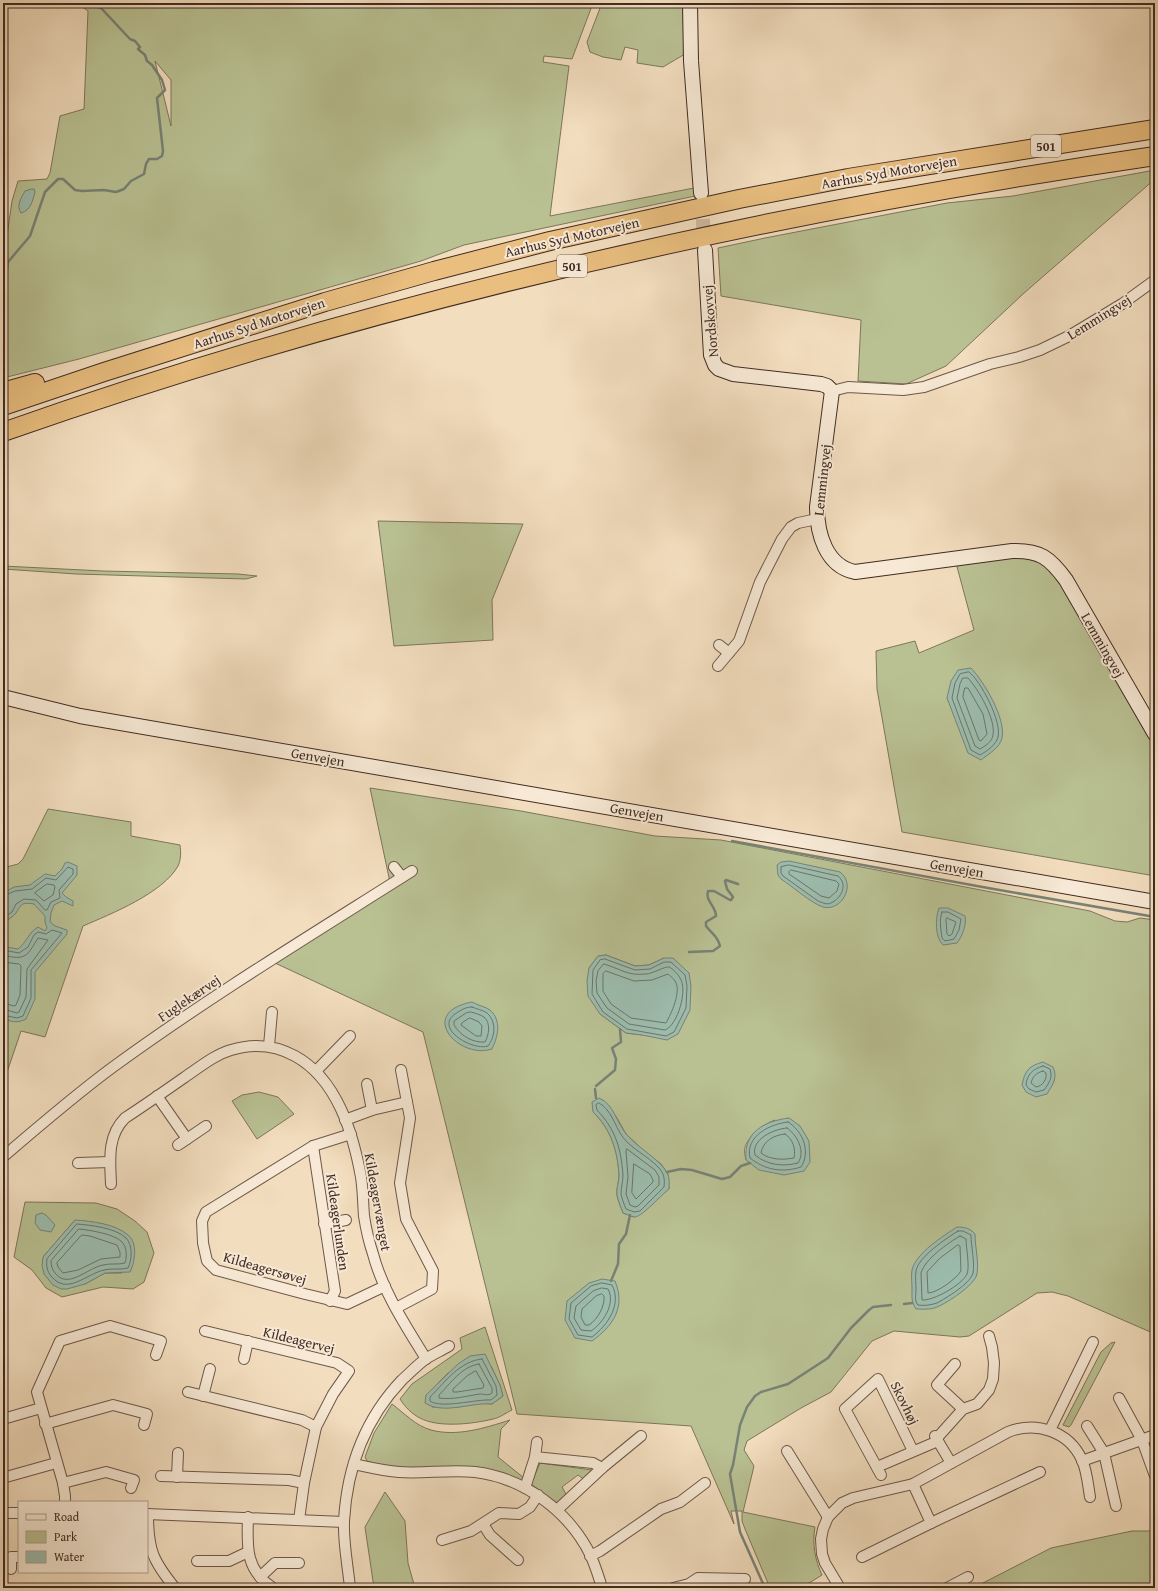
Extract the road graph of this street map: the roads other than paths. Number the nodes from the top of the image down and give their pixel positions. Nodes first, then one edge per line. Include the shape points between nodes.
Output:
1 (690, 3) edge
2 (1155, 129) edge
3 (1155, 156) edge
4 (701, 193) tunnel mouth
5 (705, 250) tunnel mouth
6 (1155, 280) edge
7 (175, 350) junction
8 (832, 391) junction
9 (3, 392) edge
10 (3, 406) edge
11 (3, 432) edge
12 (817, 519) junction
13 (719, 644) dead end
14 (729, 652) junction
15 (718, 666) dead end
16 (3, 688) edge
17 (3, 696) edge
18 (120, 722) junction
19 (1155, 734) edge
20 (394, 867) dead end
21 (412, 871) dead end
22 (402, 877) junction
23 (1155, 902) edge
24 (272, 1012) dead end
25 (350, 1036) dead end
26 (269, 1046) junction
27 (401, 1070) dead end
28 (316, 1071) junction
29 (367, 1084) dead end
30 (157, 1096) junction
31 (407, 1102) junction
32 (372, 1110) junction
33 (345, 1120) junction
34 (206, 1126) dead end
35 (351, 1134) junction
36 (187, 1139) junction
37 (178, 1145) dead end
38 (313, 1146) junction
39 (3, 1157) edge
40 (110, 1162) junction
41 (78, 1163) dead end
42 (110, 1184) dead end
43 (346, 1220) dead end
44 (324, 1224) junction
45 (385, 1286) junction
46 (330, 1300) junction
47 (396, 1308) junction
48 (204, 1331) dead end
49 (989, 1336) dead end
50 (248, 1341) junction
51 (1093, 1342) dead end
52 (449, 1346) dead end
53 (156, 1354) dead end
54 (426, 1359) junction
55 (244, 1360) dead end
56 (955, 1364) dead end
57 (210, 1369) dead end
58 (188, 1392) dead end
59 (203, 1396) junction
60 (1119, 1398) dead end
61 (41, 1408) junction
62 (963, 1409) junction
63 (3, 1419) edge
64 (46, 1424) junction
65 (144, 1425) dead end
66 (1087, 1426) dead end
67 (316, 1427) junction
68 (1050, 1430) junction
69 (1155, 1435) edge
70 (641, 1436) dead end
71 (936, 1437) junction
72 (1142, 1440) junction
73 (537, 1442) dead end
74 (787, 1451) dead end
75 (913, 1451) junction
76 (178, 1453) dead end
77 (1104, 1453) junction
78 (535, 1457) junction
79 (1082, 1461) junction
80 (56, 1463) junction
81 (951, 1463) junction
82 (354, 1464) junction
83 (602, 1468) junction
84 (1040, 1472) dead end
85 (6, 1476) dead end
86 (161, 1476) dead end
87 (177, 1476) junction
88 (1155, 1476) edge
89 (304, 1483) junction
90 (705, 1483) dead end
91 (63, 1484) junction
92 (913, 1484) junction
93 (131, 1488) dead end
94 (525, 1488) junction
95 (538, 1495) junction
96 (1090, 1497) dead end
97 (65, 1501) edge
98 (1116, 1506) dead end
99 (557, 1510) junction
100 (3, 1513) edge
101 (18, 1513) edge
102 (148, 1514) edge
103 (248, 1517) junction
104 (828, 1517) junction
105 (299, 1520) junction
106 (344, 1522) junction
107 (931, 1522) junction
108 (483, 1524) junction
109 (442, 1540) dead end
110 (149, 1549) edge
111 (248, 1552) junction
112 (590, 1556) junction
113 (11, 1557) edge
114 (862, 1557) dead end
115 (518, 1560) dead end
116 (197, 1561) dead end
117 (299, 1563) dead end
118 (11, 1569) dead end
119 (260, 1577) junction
120 (745, 1578) dead end
121 (968, 1578) dead end
122 (176, 1588) edge
123 (273, 1588) edge
124 (350, 1588) edge
125 (602, 1588) edge
126 (673, 1588) edge
127 (840, 1588) edge
128 (947, 1588) edge

1 - 4 street via 691,61
2 - 7 highway, Aarhus Syd Motorvejen / 501 via 739,198 434,271 325,302
3 - 11 highway, Aarhus Syd Motorvejen / 501 via 854,206 728,231 558,270 333,328 142,386
5 - 8 street, Nordskovvej via 711,355 715,365 733,374 821,384
6 - 8 street, Lemmingvej via 1122,304 1040,350 924,387 903,390 848,387
7 - 9 highway via 153,349
7 - 10 highway, Aarhus Syd Motorvejen / 501
8 - 12 street, Lemmingvej
12 - 14 street via 792,527 782,539 760,582 739,640
12 - 19 street, Lemmingvej via 821,538 832,558 841,568 855,572 1012,551 1029,551 1043,556 1053,563 1066,580
13 - 14 street
14 - 15 street
16 - 18 street, Genvejen
17 - 18 street, Genvejen via 80,716
18 - 23 street, Genvejen
20 - 22 street
21 - 22 street, Fuglekærvej
22 - 39 street, Fuglekærvej via 113,1067
24 - 26 street
25 - 28 street
26 - 28 street, Kildeagervænget via 287,1051
26 - 30 street, Kildeagervænget via 232,1050 215,1057
27 - 31 street
28 - 33 street, Kildeagervænget via 328,1086
29 - 32 street
30 - 36 street
30 - 40 street, Kildeagervænget via 125,1118 118,1126 111,1143
31 - 32 street
31 - 47 street via 410,1118 400,1183 402,1197 406,1219 433,1271 432,1289
32 - 33 street
33 - 35 street, Kildeagervænget
34 - 36 street
35 - 38 street, Kildeagersøvej
35 - 45 street, Kildeagervænget via 361,1179 364,1218 371,1248
36 - 37 street
38 - 44 street, Kildeagerlunden
38 - 46 street, Kildeagersøvej via 206,1212 202,1221 203,1243 207,1261 216,1270
40 - 41 street
40 - 42 street, Kildeagervænget
43 - 44 street
44 - 46 street, Kildeagerlunden via 335,1291
45 - 46 street, Kildeagersøvej via 347,1304
45 - 47 street, Kildeagervænget
47 - 54 street, Kildeagervænget
48 - 50 street, Kildeagervej
49 - 62 street, Skovhøj via 994,1363 993,1379 989,1390 977,1404
50 - 55 street, Kildeagervej
50 - 67 street, Kildeagervej via 336,1363 349,1371 333,1394
51 - 68 street
52 - 54 street
53 - 61 street via 161,1341 110,1326 60,1341 36,1392
54 - 82 street via 410,1372 377,1410 366,1428
56 - 62 street via 938,1385
57 - 59 street
58 - 59 street
59 - 67 street via 302,1420
60 - 72 street
61 - 63 street
61 - 64 street
62 - 71 street, Skovhøj
64 - 65 street via 113,1405 147,1414
64 - 80 street
66 - 77 street
67 - 89 street, Kildeagervej
68 - 79 street via 1071,1443
68 - 81 street via 1038,1427 1017,1428
69 - 72 street
70 - 83 street
71 - 75 street, Skovhøj
71 - 81 street
72 - 77 street
72 - 88 street
73 - 78 street
74 - 104 street
75 - 75 street, Skovhøj via 879,1471 845,1409 878,1379
76 - 87 street
77 - 79 street
77 - 98 street
78 - 83 street via 593,1463
78 - 94 street
79 - 96 street
80 - 85 street
80 - 91 street
81 - 92 street
82 - 94 street via 398,1472 475,1472 515,1482
82 - 106 street
83 - 99 street
84 - 107 street
86 - 87 street
87 - 89 street via 289,1480
89 - 105 street, Kildeagervej
90 - 112 street via 680,1502 661,1509
91 - 93 street via 106,1472 134,1480
91 - 97 street
92 - 104 street via 853,1498 842,1503
92 - 107 street
94 - 95 street
95 - 99 street
95 - 108 street via 530,1507 518,1514 499,1513
99 - 112 street via 577,1534
100 - 101 street
102 - 103 street
102 - 110 street
103 - 105 street
103 - 111 street
104 - 127 street via 821,1539 822,1554
105 - 106 street
106 - 124 street
107 - 114 street
108 - 109 street via 471,1531
108 - 115 street via 490,1535
110 - 122 street
111 - 116 street via 229,1561
111 - 119 street via 250,1562
112 - 125 street
113 - 118 street
117 - 119 street via 275,1563
119 - 123 street
120 - 126 street via 698,1578 689,1584
121 - 128 street

